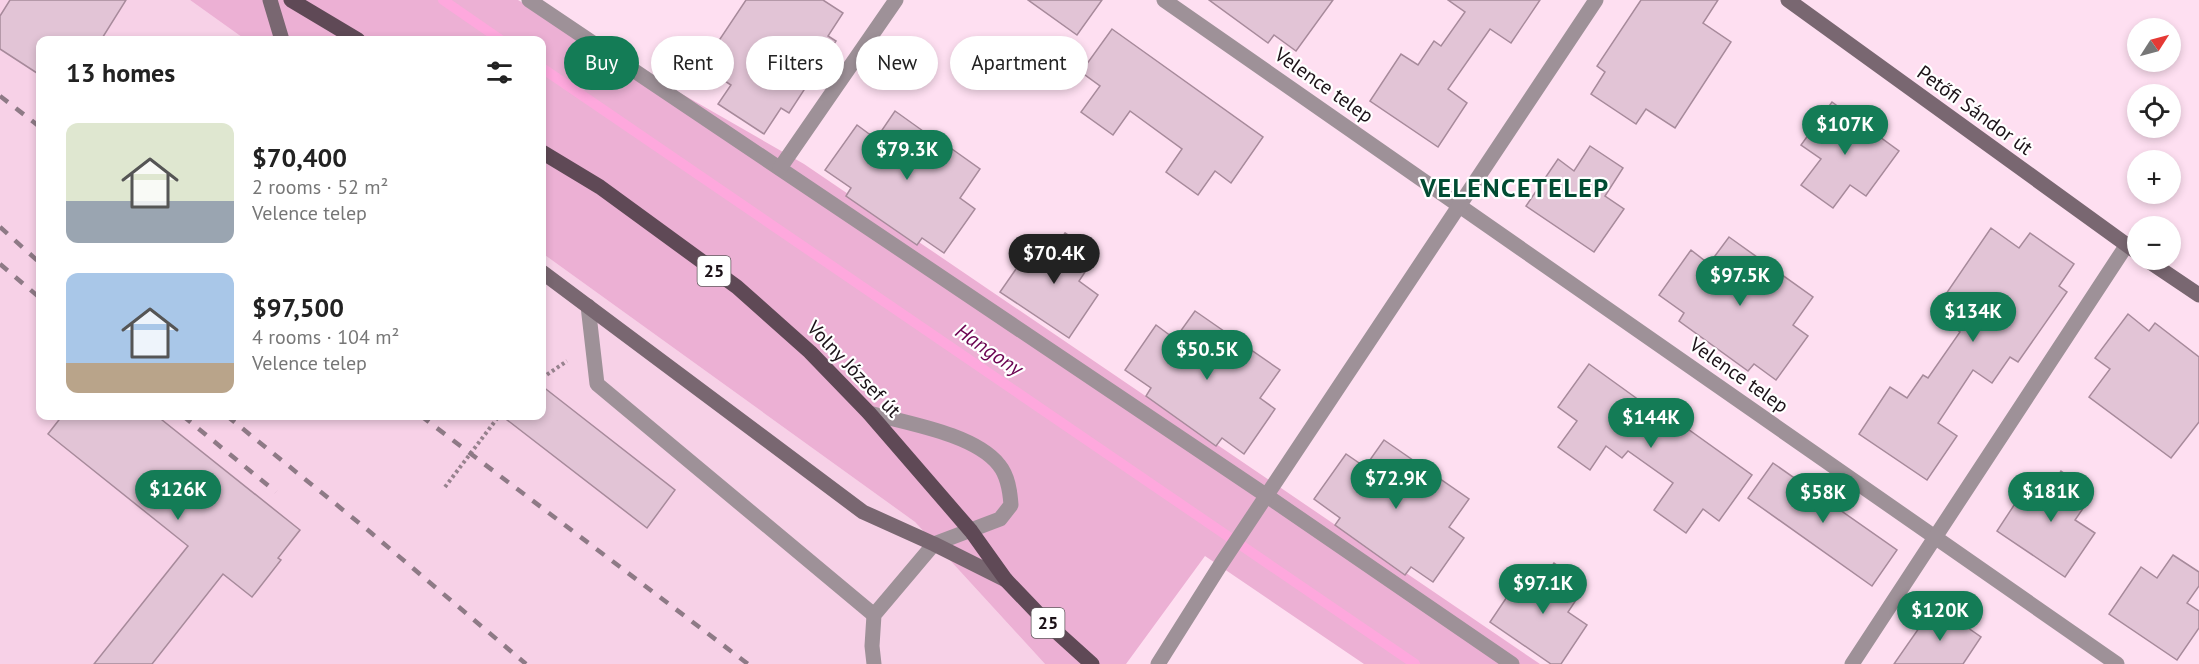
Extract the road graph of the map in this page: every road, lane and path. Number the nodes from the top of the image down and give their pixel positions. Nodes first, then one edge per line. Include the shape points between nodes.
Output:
1 (270, 0) edge
2 (291, 0) edge
3 (529, 0) edge
4 (897, 0) edge
5 (1164, 0) edge
6 (1596, 0) edge
7 (1788, 0) edge
8 (281, 36) edge
9 (351, 36) edge
10 (546, 154) edge
11 (780, 168) junction
12 (1460, 205) junction
13 (2127, 245) edge
14 (2127, 256) edge
15 (2162, 270) edge
16 (546, 275) edge
17 (2199, 295) edge
18 (588, 306) junction
19 (869, 413) junction
20 (496, 420) edge
21 (445, 487) dead end
22 (1267, 496) junction
23 (971, 531) junction
24 (1936, 538) junction
25 (934, 544) junction
26 (1006, 580) junction
27 (874, 615) junction
28 (874, 664) edge
29 (1092, 664) edge
30 (1158, 664) edge
31 (1512, 664) edge
32 (1852, 664) edge
33 (2116, 664) edge

1 - 8 street
2 - 9 main road
3 - 11 street
4 - 11 street
5 - 12 street, Velence telep
6 - 12 street
7 - 13 street, Petőfi Sándor út
10 - 19 main road, Volny József út / 25 via 600,187 737,287 810,352
11 - 22 street
12 - 22 street
12 - 24 street, Velence telep
14 - 24 street
15 - 17 street
16 - 18 street
18 - 25 street via 863,512
18 - 27 street via 597,384
19 - 23 main road, Volny József út / 25
19 - 23 street via 975,445 999,465 1009,486 1011,505 1000,519
20 - 21 path
22 - 30 street
22 - 31 street
23 - 25 street
23 - 26 main road, Volny József út / 25
24 - 32 street
24 - 33 street, Velence telep
25 - 26 street
25 - 27 street
26 - 29 main road, Volny József út / 25
27 - 28 street

